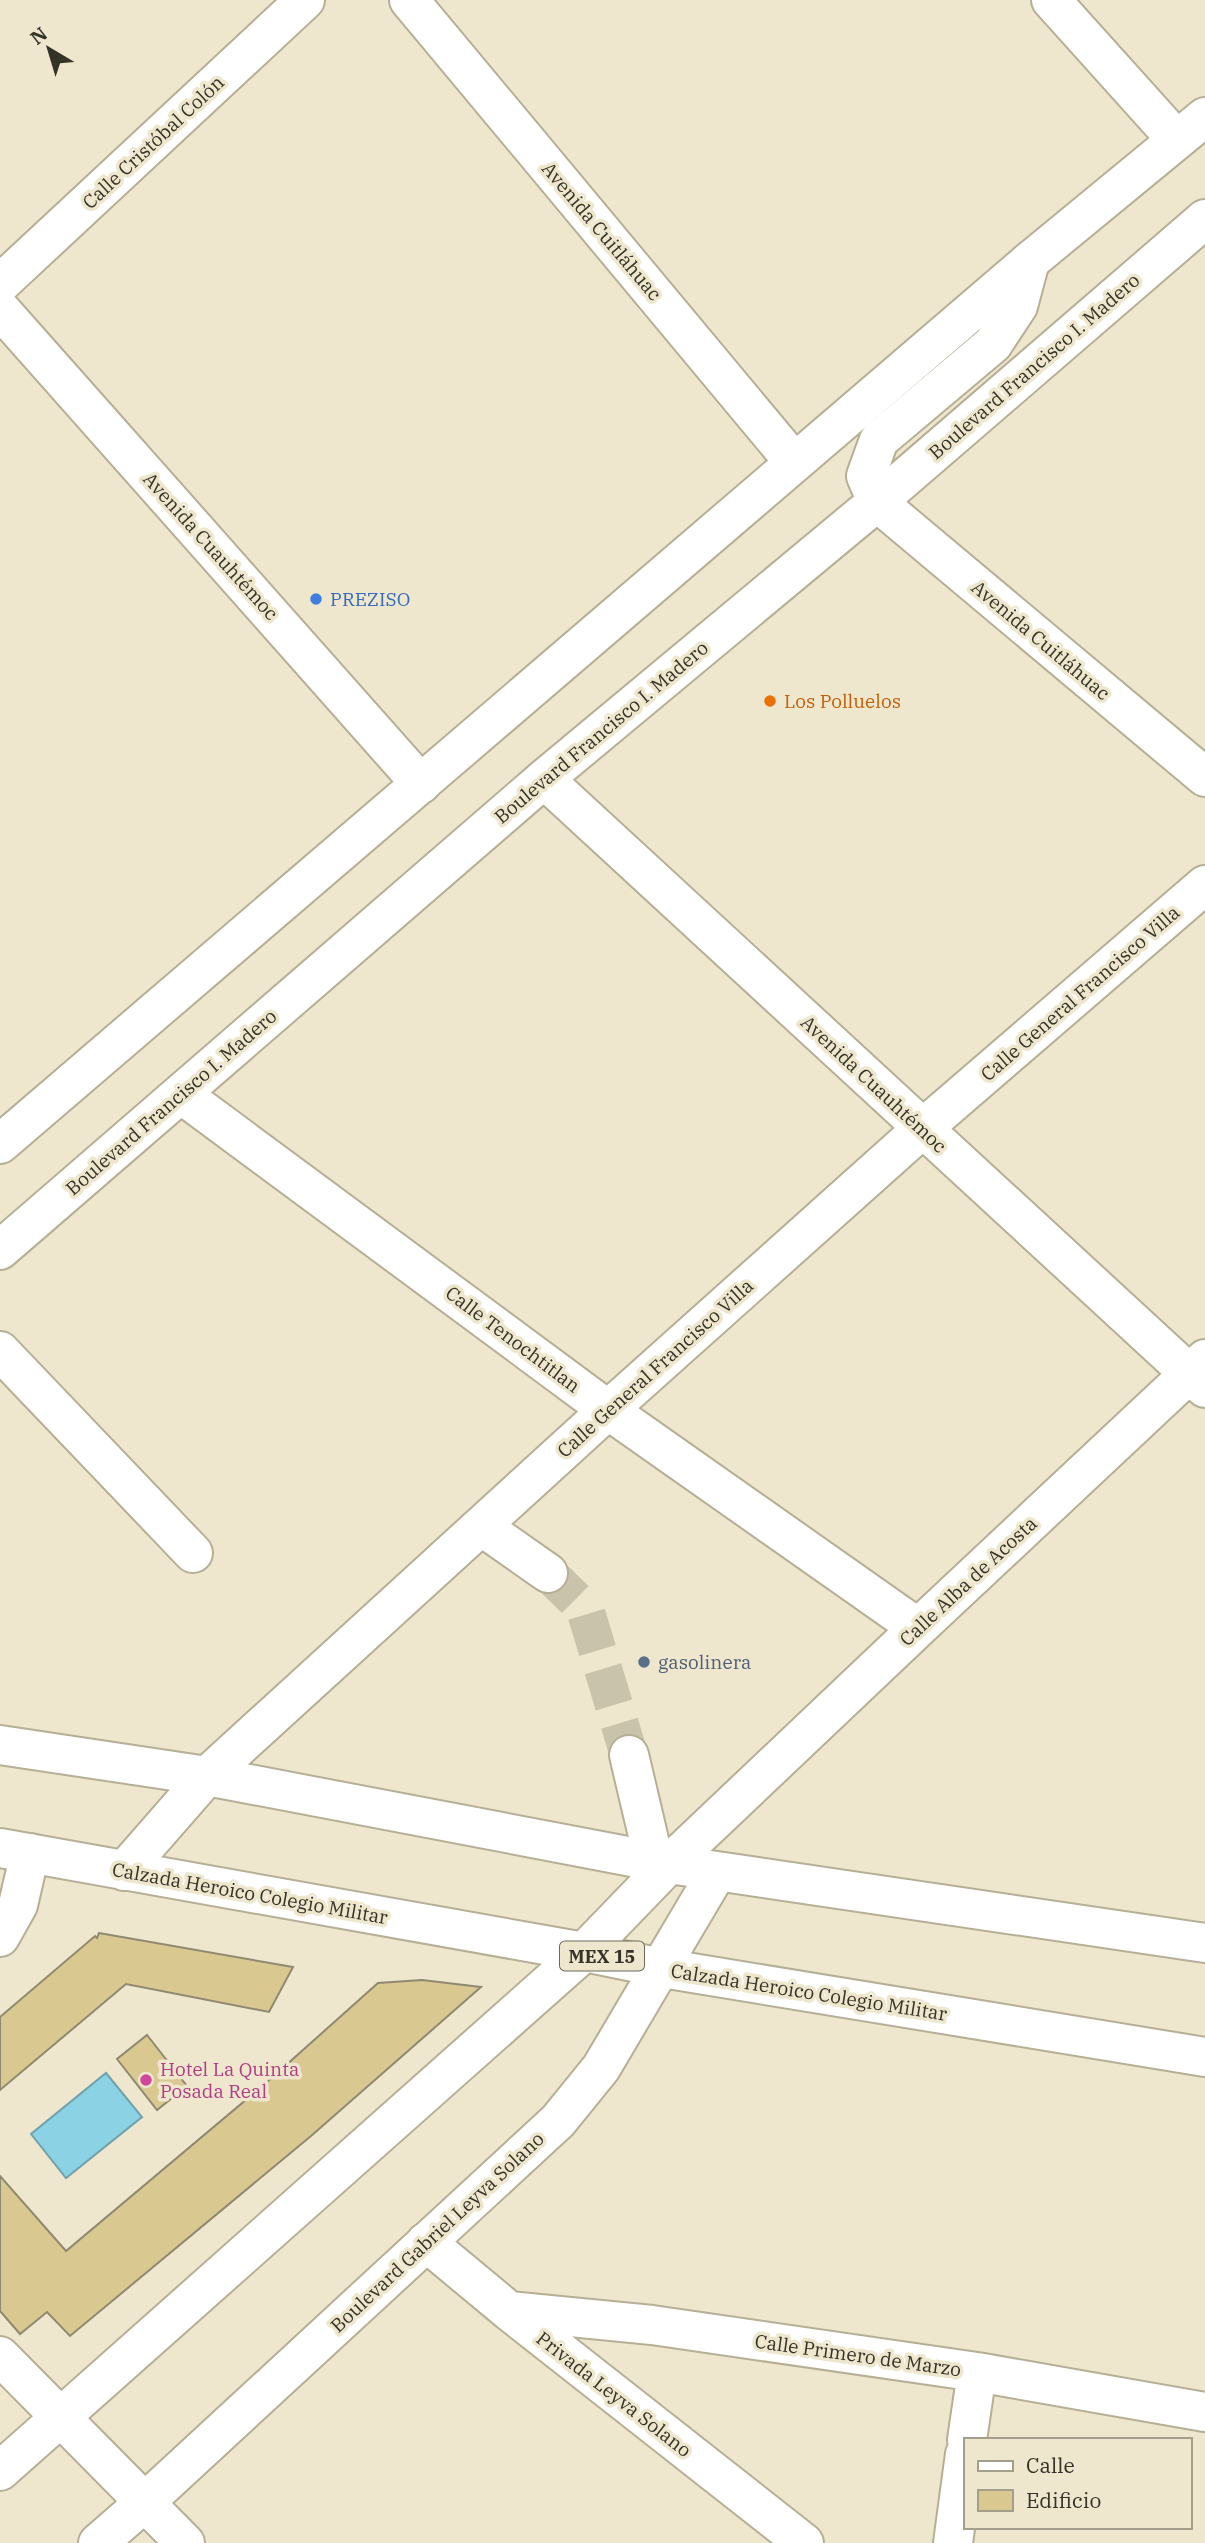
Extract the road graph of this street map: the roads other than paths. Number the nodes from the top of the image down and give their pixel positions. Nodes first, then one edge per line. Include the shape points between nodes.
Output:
1 (305, 0) edge
2 (409, 0) edge
3 (1051, 0) edge
4 (1190, 128) edge
5 (1203, 223) edge
6 (1030, 261) junction
7 (0, 284) edge
8 (0, 309) edge
9 (794, 462) junction
10 (877, 502) junction
11 (1205, 778) edge
12 (544, 779) junction
13 (421, 783) junction
14 (1205, 886) edge
15 (181, 1094) junction
16 (922, 1129) junction
17 (0, 1144) edge
18 (0, 1250) edge
19 (0, 1351) edge
20 (1200, 1374) edge
21 (608, 1410) junction
22 (481, 1526) junction
23 (193, 1553) dead end
24 (548, 1573) tunnel mouth
25 (918, 1628) junction
26 (0, 1745) edge
27 (629, 1755) tunnel mouth
28 (207, 1776) junction
29 (732, 1805) junction
30 (15, 1850) edge
31 (661, 1863) junction
32 (124, 1871) junction
33 (717, 1872) junction
34 (0, 1937) edge
35 (1205, 1943) edge
36 (584, 1952) junction
37 (662, 1968) junction
38 (1205, 2057) edge
39 (426, 2242) junction
40 (509, 2311) junction
41 (0, 2356) edge
42 (977, 2372) junction
43 (1205, 2412) edge
44 (61, 2419) junction
45 (967, 2438) edge
46 (964, 2461) edge
47 (0, 2471) edge
48 (145, 2503) junction
49 (98, 2543) edge
50 (185, 2543) edge
51 (804, 2543) edge
52 (953, 2543) edge

1 - 7 street, Calle Cristóbal Colón
2 - 9 street, Avenida Cuitláhuac
3 - 4 street
4 - 6 street
5 - 10 street, Boulevard Francisco I. Madero
6 - 9 street
6 - 10 street via 1018,306 993,344 879,440 866,476
8 - 13 street, Avenida Cuauhtémoc
9 - 13 street
10 - 11 street, Avenida Cuitláhuac
10 - 12 street, Boulevard Francisco I. Madero
12 - 15 street, Boulevard Francisco I. Madero
12 - 16 street, Avenida Cuauhtémoc
13 - 17 street
14 - 16 street, Calle General Francisco Villa
15 - 18 street, Boulevard Francisco I. Madero
15 - 21 street, Calle Tenochtitlan
16 - 20 street, Avenida Cuauhtémoc
16 - 21 street, Calle General Francisco Villa
19 - 23 street
20 - 25 street, Calle Alba de Acosta
21 - 22 street, Calle General Francisco Villa
21 - 25 street, Calle Tenochtitlan
22 - 24 street
22 - 28 street, Calle General Francisco Villa
25 - 29 street, Calle Alba de Acosta
26 - 28 street
27 - 31 street
28 - 31 street
28 - 32 street, Calle General Francisco Villa
29 - 31 street, Calle Alba de Acosta
29 - 33 street
30 - 32 street, Calzada Heroico Colegio Militar / MEX 15
30 - 34 street via 18,1905
31 - 33 street
31 - 36 street, MEX 15
32 - 36 street, Calzada Heroico Colegio Militar / MEX 15
33 - 35 street
33 - 37 street, Boulevard Gabriel Leyva Solano / MEX 15
36 - 37 street, Calzada Heroico Colegio Militar / MEX 15
36 - 44 street, MEX 15
37 - 38 street, Calzada Heroico Colegio Militar / MEX 15
37 - 39 street, Boulevard Gabriel Leyva Solano / MEX 15 via 601,2068 558,2121
39 - 40 street, Privada Leyva Solano
39 - 48 street, Boulevard Gabriel Leyva Solano / MEX 15
40 - 42 street, Calle Primero de Marzo via 652,2325
40 - 51 street, Privada Leyva Solano
41 - 44 street
42 - 43 street, Calle Primero de Marzo
42 - 45 street
44 - 47 street, MEX 15
44 - 48 street
46 - 52 street
48 - 49 street, Boulevard Gabriel Leyva Solano / MEX 15
48 - 50 street

